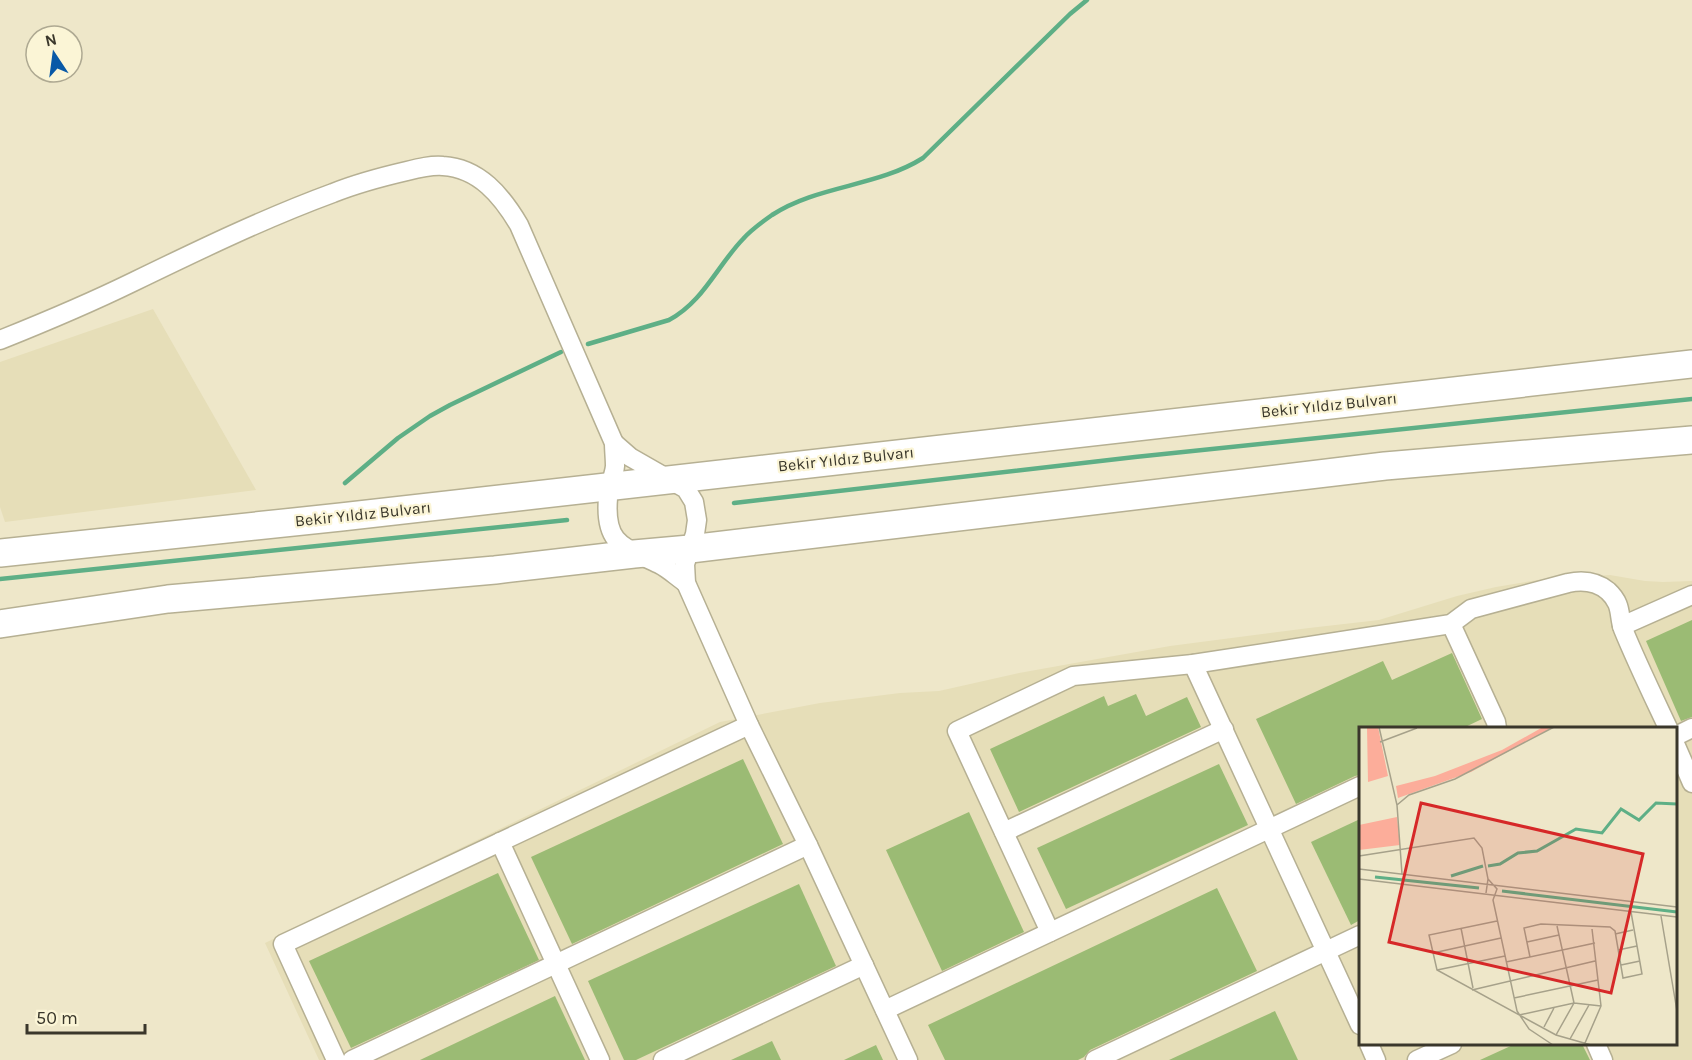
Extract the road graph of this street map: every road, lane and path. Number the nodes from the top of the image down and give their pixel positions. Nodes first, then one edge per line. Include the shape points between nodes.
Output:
1 (0, 340) edge
2 (1692, 364) edge
3 (1692, 441) edge
4 (614, 443) junction
5 (670, 479) junction
6 (609, 486) junction
7 (690, 549) junction
8 (0, 553) edge
9 (634, 554) junction
10 (686, 583) junction
11 (1692, 595) edge
12 (0, 624) edge
13 (1451, 624) junction
14 (1622, 626) junction
15 (1193, 664) junction
16 (749, 725) junction
17 (1492, 726) edge
18 (1667, 727) edge
19 (1692, 728) edge
20 (1224, 729) junction
21 (1677, 736) edge
22 (1677, 748) edge
23 (1692, 783) edge
24 (1359, 786) edge
25 (1269, 829) junction
26 (1004, 832) junction
27 (500, 842) junction
28 (808, 845) junction
29 (1050, 932) junction
30 (1359, 935) edge
31 (1326, 951) junction
32 (556, 964) junction
33 (864, 965) junction
34 (885, 1010) junction
35 (1359, 1023) edge
36 (1370, 1045) edge
37 (1450, 1045) edge
38 (1596, 1045) edge
39 (336, 1060) edge
40 (352, 1060) edge
41 (600, 1060) edge
42 (663, 1060) edge
43 (908, 1060) edge
44 (1095, 1060) edge
45 (1377, 1060) edge
46 (1417, 1060) edge
47 (1602, 1060) edge

1 - 4 street via 318,198 370,179 430,166 455,167 487,183 515,219
2 - 5 main road, Bekir Yıldız Bulvarı
3 - 7 main road via 1385,466
4 - 5 street via 630,457
4 - 6 street via 615,468
5 - 6 main road, Bekir Yıldız Bulvarı
5 - 7 street via 686,489 694,502 697,520
6 - 8 main road, Bekir Yıldız Bulvarı
6 - 9 street via 610,530
7 - 9 main road
7 - 10 street via 685,564
9 - 10 street via 661,565
9 - 12 main road via 168,598
10 - 16 street
11 - 14 street
13 - 14 street via 1471,609 1583,581 1600,586 1614,598
13 - 15 street
13 - 17 street
14 - 18 street
15 - 20 street
15 - 26 street via 1073,676 957,730
16 - 27 street
16 - 28 street
19 - 21 street
20 - 25 street
20 - 26 street
22 - 23 street
24 - 25 street
25 - 29 street
25 - 31 street
26 - 29 street
27 - 32 street
27 - 39 street via 283,944
28 - 32 street
28 - 33 street
29 - 34 street
30 - 31 street
31 - 35 street
31 - 44 street
32 - 40 street
32 - 41 street
33 - 34 street
33 - 42 street
34 - 43 street
36 - 45 street
37 - 46 street
38 - 47 street

